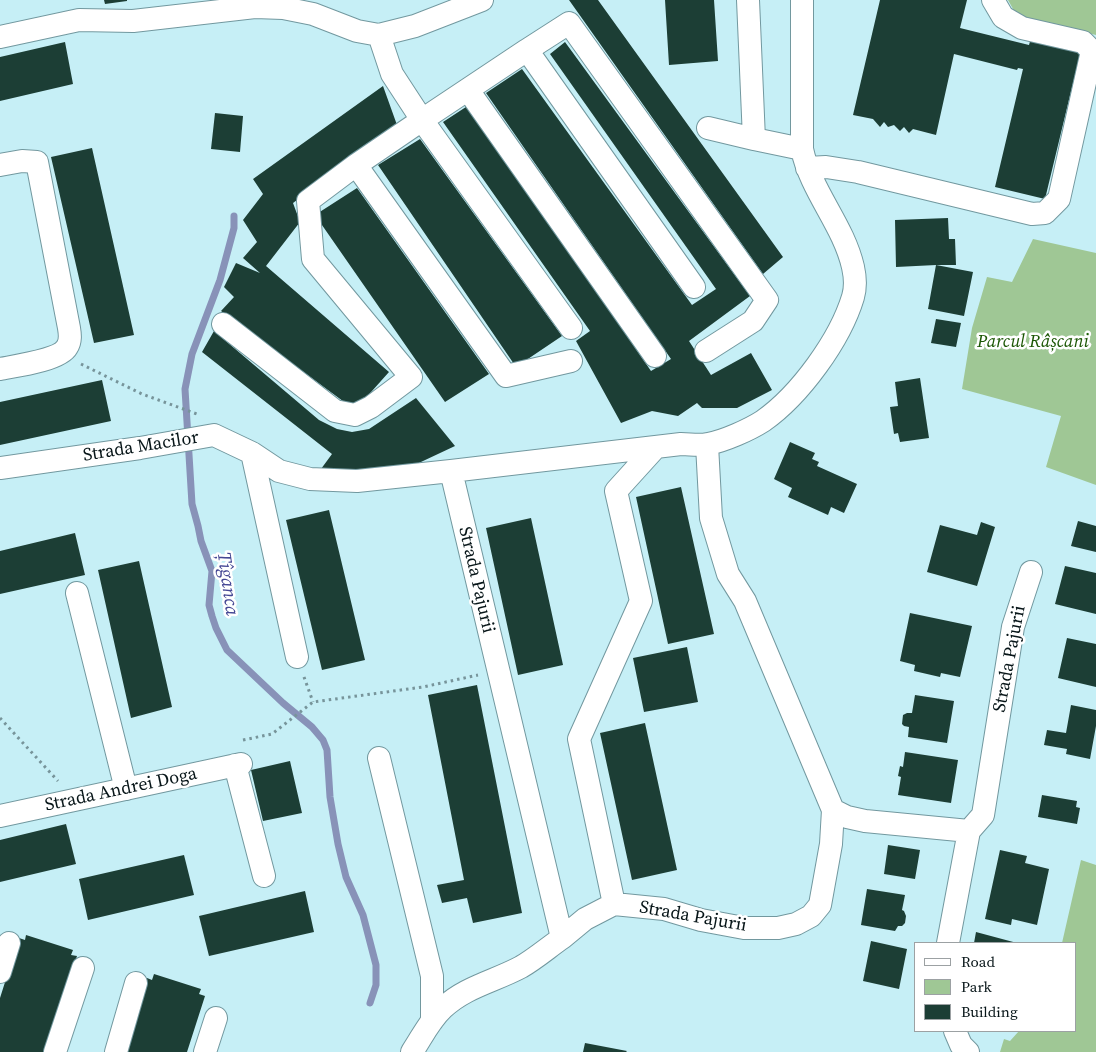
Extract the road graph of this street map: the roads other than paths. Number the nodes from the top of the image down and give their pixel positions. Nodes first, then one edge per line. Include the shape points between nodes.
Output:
1 (482, 0) edge
2 (748, 0) edge
3 (802, 0) edge
4 (993, 0) edge
5 (379, 35) junction
6 (0, 37) edge
7 (527, 50) junction
8 (468, 90) junction
9 (422, 120) junction
10 (708, 128) dead end
11 (754, 139) junction
12 (0, 165) edge
13 (356, 165) junction
14 (807, 167) junction
15 (694, 287) dead end
16 (224, 324) dead end
17 (571, 328) dead end
18 (706, 351) dead end
19 (655, 356) dead end
20 (571, 361) dead end
21 (0, 369) edge
22 (707, 445) junction
23 (655, 448) junction
24 (252, 453) junction
25 (0, 468) edge
26 (451, 471) junction
27 (1030, 572) dead end
28 (77, 593) dead end
29 (297, 657) dead end
30 (379, 758) dead end
31 (126, 789) junction
32 (833, 810) junction
33 (0, 816) edge
34 (969, 831) junction
35 (264, 876) dead end
36 (614, 904) junction
37 (562, 938) junction
38 (948, 942) edge
39 (9, 943) dead end
40 (83, 968) dead end
41 (0, 972) edge
42 (136, 983) dead end
43 (216, 1018) dead end
44 (432, 1021) junction
45 (955, 1032) edge
46 (55, 1052) edge
47 (116, 1052) edge
48 (205, 1052) edge
49 (412, 1052) edge
50 (968, 1052) edge

1 - 5 street via 415,26
2 - 11 street
3 - 14 street
4 - 14 street via 1003,17 1022,28 1083,42 1092,51 1059,200 1045,213 1032,214 858,172
5 - 6 street via 357,31 313,14 255,7 133,21 79,20
5 - 9 street via 392,74
7 - 8 street
7 - 15 street
7 - 18 street via 569,23 767,300 753,321
8 - 9 street
8 - 19 street
9 - 13 street
9 - 17 street
10 - 11 street
11 - 14 street
12 - 21 street via 37,162 70,338 67,348 49,359
13 - 16 street via 308,201 313,258 410,377 371,407 355,415 335,411
13 - 20 street via 506,376
14 - 22 street via 846,243 853,267 854,296 831,345 787,401 762,422
22 - 23 street
22 - 32 street, Strada Pajurii via 711,518 728,574 745,601
23 - 26 street
23 - 36 street via 616,491 641,601 579,739
24 - 25 street, Strada Macilor via 214,435
24 - 26 street, Strada Macilor via 279,471 310,480 357,481
24 - 29 street
26 - 37 street, Strada Pajurii
27 - 34 street, Strada Pajurii via 1013,627 982,815
28 - 31 street
30 - 44 street via 432,976
31 - 33 street, Strada Andrei Doga
31 - 35 street, Strada Andrei Doga via 238,765
32 - 34 street via 865,821
32 - 36 street, Strada Pajurii via 831,844 820,905 796,924 778,928 744,928 664,909
34 - 38 street, Strada Pajurii
36 - 37 street, Strada Pajurii via 585,919
37 - 44 street, Strada Pajurii via 522,966 456,997
39 - 41 street
40 - 46 street
42 - 47 street
43 - 48 street
44 - 49 street, Strada Pajurii
45 - 50 street

